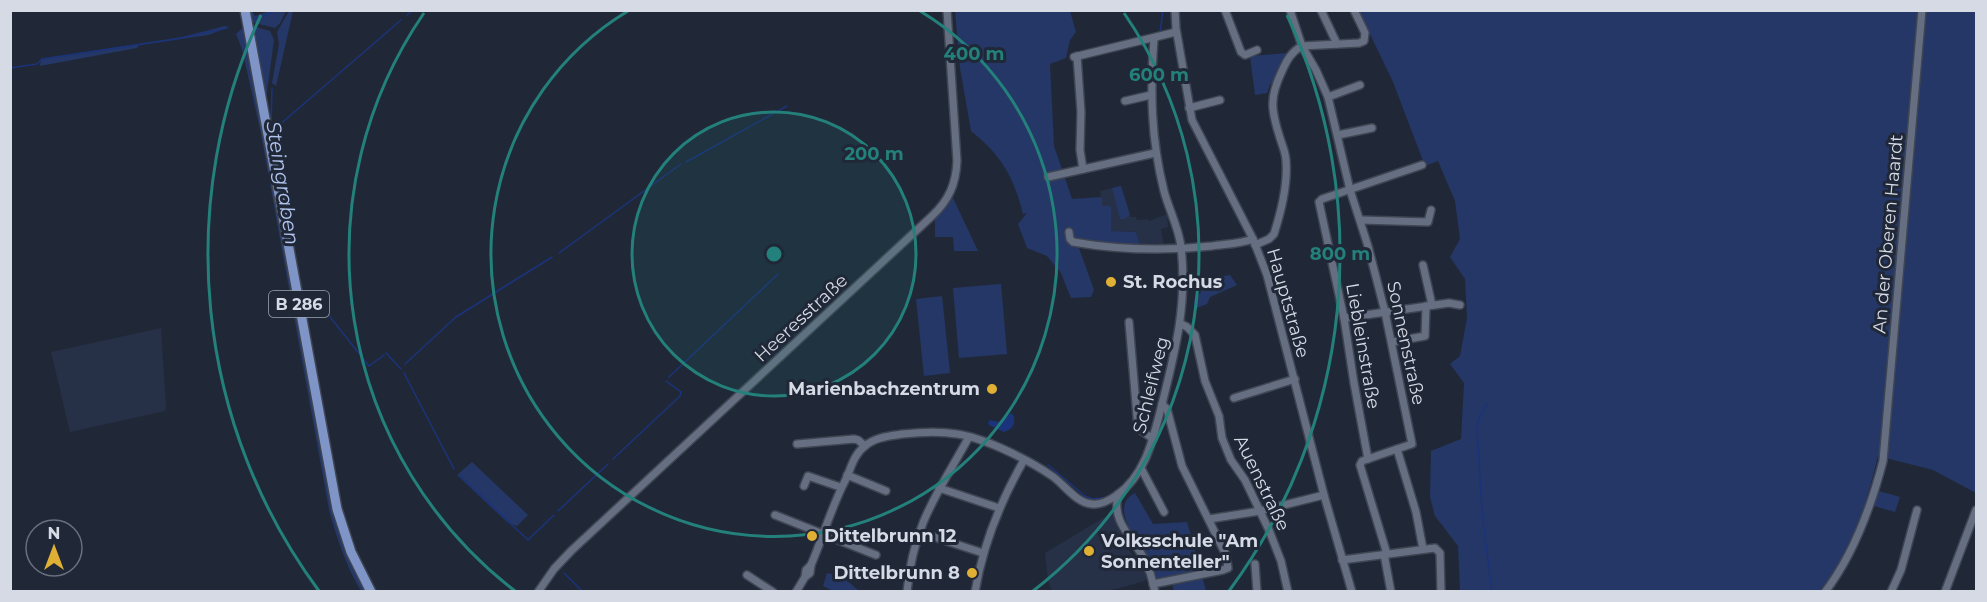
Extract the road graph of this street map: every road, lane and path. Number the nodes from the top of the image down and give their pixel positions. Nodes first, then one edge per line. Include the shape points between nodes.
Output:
1 (245, 10) edge
2 (947, 10) edge
3 (1184, 10) edge
4 (1225, 10) edge
5 (1290, 10) edge
6 (1321, 10) edge
7 (1354, 10) edge
8 (1922, 10) edge
9 (1175, 11) edge
10 (1176, 32) junction
11 (1154, 39) junction
12 (1337, 44) junction
13 (1302, 46) junction
14 (1257, 50) dead end
15 (1360, 86) dead end
16 (1151, 95) junction
17 (1328, 97) junction
18 (1220, 100) dead end
19 (1125, 101) dead end
20 (1189, 108) junction
21 (1372, 128) dead end
22 (1338, 135) junction
23 (1155, 153) junction
24 (1422, 165) dead end
25 (1083, 169) junction
26 (1048, 177) dead end
27 (1350, 190) junction
28 (1431, 210) dead end
29 (1361, 220) junction
30 (1069, 232) dead end
31 (1254, 242) junction
32 (1181, 249) junction
33 (1422, 265) dead end
34 (1460, 304) dead end
35 (1429, 306) junction
36 (1385, 312) junction
37 (1344, 318) junction
38 (1129, 322) dead end
39 (1181, 324) junction
40 (1392, 342) junction
41 (1295, 379) junction
42 (1234, 398) dead end
43 (1162, 404) junction
44 (969, 437) junction
45 (1153, 439) junction
46 (797, 444) dead end
47 (865, 446) junction
48 (1397, 449) junction
49 (1368, 459) junction
50 (1024, 460) junction
51 (1141, 468) junction
52 (847, 475) junction
53 (804, 486) dead end
54 (840, 487) junction
55 (939, 488) junction
56 (886, 491) dead end
57 (1118, 494) junction
58 (1324, 495) junction
59 (999, 508) junction
60 (1917, 510) dead end
61 (1977, 510) edge
62 (1164, 512) dead end
63 (1260, 512) junction
64 (775, 515) dead end
65 (1209, 519) junction
66 (919, 532) junction
67 (824, 534) junction
68 (1423, 549) junction
69 (983, 553) junction
70 (1385, 554) junction
71 (876, 555) dead end
72 (1342, 560) junction
73 (1255, 564) dead end
74 (747, 575) dead end
75 (1154, 588) edge
76 (371, 591) edge
77 (537, 591) edge
78 (773, 591) edge
79 (796, 591) edge
80 (908, 591) edge
81 (975, 591) edge
82 (1257, 591) edge
83 (1288, 591) edge
84 (1352, 591) edge
85 (1391, 591) edge
86 (1441, 591) edge
87 (1825, 591) edge
88 (1891, 591) edge
89 (1945, 591) edge

1 - 76 main road, B 286 via 337,509 351,552
2 - 77 street, Heeresstraße via 957,161 955,183 947,200 571,551
3 - 9 street
4 - 14 street via 1240,52 1245,55
5 - 13 street, Sonnenstraße
6 - 12 street
7 - 12 street via 1365,33 1364,41
8 - 87 street, An der Oberen Haardt via 1885,461 1859,533
9 - 10 street, Hauptstraße
10 - 11 street
10 - 20 street, Hauptstraße
11 - 16 street, Schleifweg
11 - 25 street via 1075,56 1082,112
12 - 13 street
13 - 17 street, Sonnenstraße
13 - 31 street via 1288,58 1273,94 1272,110 1286,156 1274,234
15 - 17 street
16 - 19 street
16 - 23 street, Schleifweg
17 - 22 street, Sonnenstraße
18 - 20 street
20 - 31 street, Hauptstraße via 1197,134
21 - 22 street
22 - 27 street, Sonnenstraße
23 - 25 street
23 - 32 street, Schleifweg
24 - 27 street
25 - 26 street
27 - 29 street, Sonnenstraße
27 - 37 street, Liebleinstraße via 1319,204
28 - 29 street via 1428,222
29 - 36 street, Sonnenstraße
30 - 32 street via 1074,242 1091,245
31 - 32 street
31 - 41 street, Hauptstraße
32 - 39 street, Schleifweg
33 - 35 street
34 - 35 street
35 - 36 street
35 - 40 street via 1425,336
36 - 37 street
36 - 40 street, Sonnenstraße
37 - 49 street, Liebleinstraße
38 - 45 street via 1138,428
39 - 43 street, Schleifweg
39 - 63 street, Auenstraße via 1195,335 1222,438
40 - 48 street, Sonnenstraße via 1412,444
41 - 42 street
41 - 58 street, Hauptstraße
43 - 45 street, Schleifweg
43 - 65 street via 1182,466
44 - 47 street via 914,433 879,438
44 - 50 street
44 - 55 street
45 - 51 street, Schleifweg
46 - 47 street via 854,439
47 - 52 street via 854,458
48 - 49 street
48 - 68 street
49 - 70 street, Liebleinstraße via 1362,461 1360,469
50 - 57 street, Schleifweg via 1084,502 1098,504
50 - 59 street
51 - 57 street, Schleifweg
51 - 62 street
52 - 54 street
52 - 56 street
53 - 54 street via 808,476
54 - 67 street
55 - 59 street
55 - 66 street
57 - 75 street via 1119,521 1143,556
58 - 63 street
58 - 72 street, Hauptstraße
59 - 69 street
60 - 88 street via 1901,570
61 - 89 street
63 - 65 street
63 - 83 street, Auenstraße via 1281,561
64 - 67 street
65 - 75 street via 1228,568
66 - 69 street
66 - 80 street via 911,556
67 - 71 street
67 - 79 street via 810,573
68 - 70 street
68 - 86 street via 1438,548
69 - 81 street
70 - 72 street
70 - 85 street
72 - 84 street, Hauptstraße
73 - 82 street
74 - 78 street

